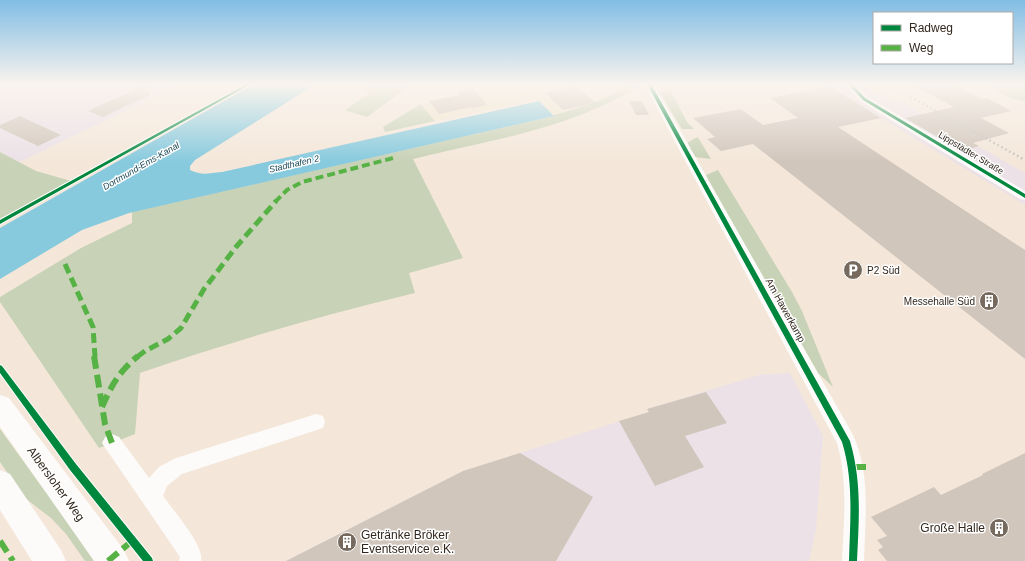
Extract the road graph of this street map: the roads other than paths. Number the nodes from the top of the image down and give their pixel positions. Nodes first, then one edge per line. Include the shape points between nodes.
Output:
1 (663, 110) edge
2 (882, 110) edge
3 (1025, 196) edge
4 (0, 406) edge
5 (316, 422) dead end
6 (112, 443) dead end
7 (0, 484) edge
8 (152, 499) junction
9 (50, 561) edge
10 (113, 561) edge
11 (190, 561) edge
12 (853, 561) edge

1 - 12 street, Am Hawerkamp via 846,441 852,458 854,480
2 - 3 street, Lippstädter Straße
4 - 10 main road, Albersloher Weg
5 - 8 street via 176,467 162,476 154,486
6 - 8 street
7 - 9 main road
8 - 11 street via 186,546

